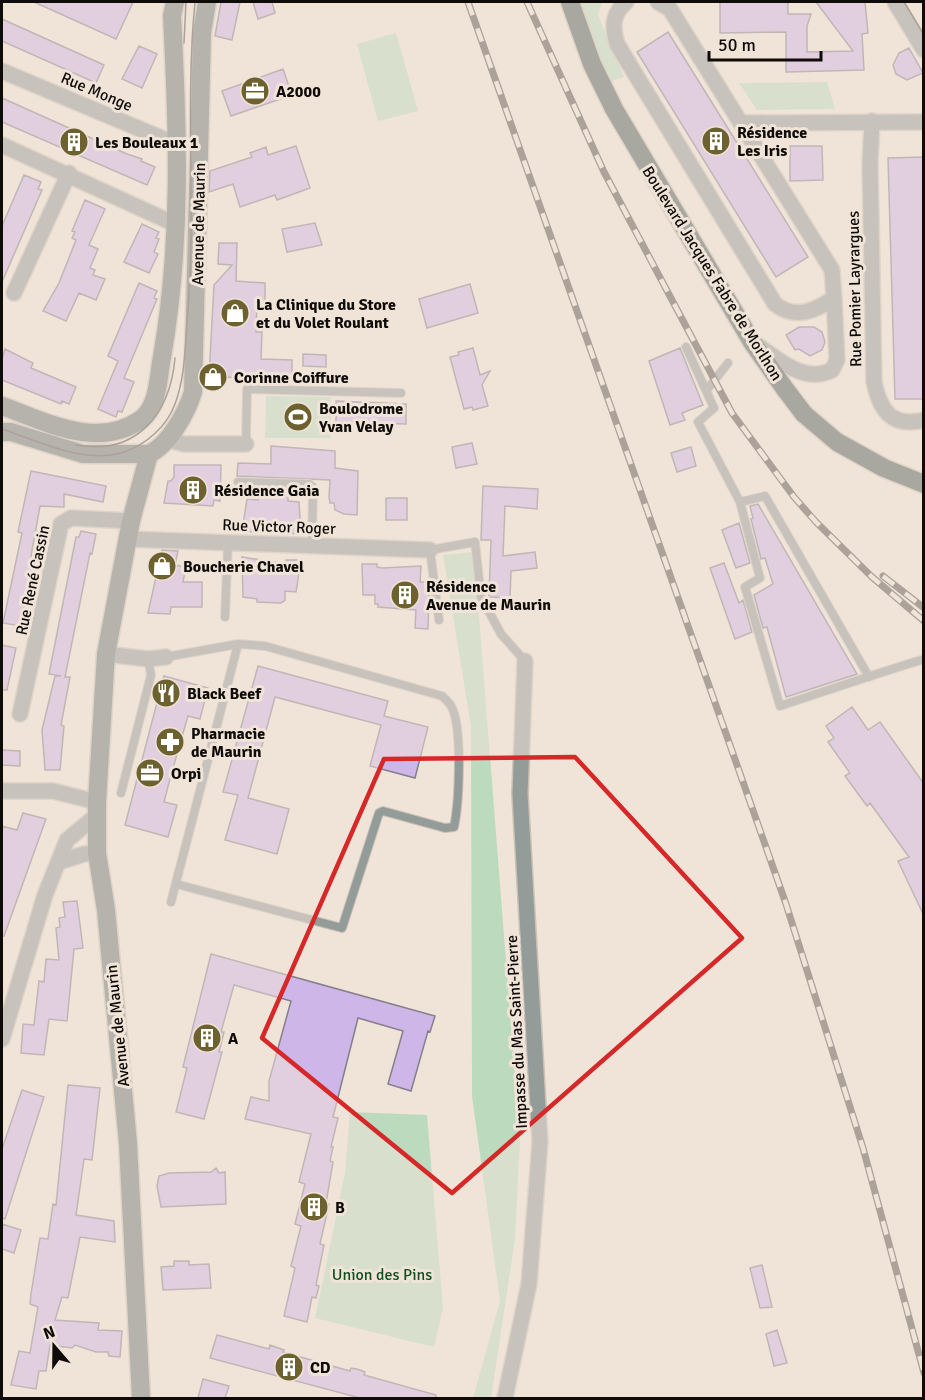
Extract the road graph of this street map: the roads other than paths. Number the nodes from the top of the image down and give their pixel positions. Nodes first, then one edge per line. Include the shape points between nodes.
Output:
1 (175, 2) edge
2 (207, 2) edge
3 (570, 2) edge
4 (626, 2) edge
5 (658, 2) edge
6 (895, 2) edge
7 (924, 50) edge
8 (2, 71) edge
9 (872, 121) junction
10 (924, 122) edge
11 (741, 123) junction
12 (2, 145) edge
13 (178, 145) junction
14 (69, 174) junction
15 (178, 195) junction
16 (147, 209) junction
17 (177, 225) junction
18 (14, 293) dead end
19 (834, 298) junction
20 (753, 342) junction
21 (686, 347) dead end
22 (728, 363) dead end
23 (706, 392) junction
24 (401, 393) dead end
25 (2, 406) edge
26 (924, 420) edge
27 (138, 422) junction
28 (2, 432) edge
29 (167, 438) junction
30 (246, 444) joint
31 (149, 454) junction
32 (238, 482) dead end
33 (924, 484) edge
34 (740, 502) junction
35 (131, 521) junction
36 (127, 539) junction
37 (228, 542) junction
38 (312, 545) junction
39 (430, 550) junction
40 (225, 617) dead end
41 (439, 620) dead end
42 (238, 644) junction
43 (106, 654) junction
44 (166, 657) joint
45 (924, 658) edge
46 (148, 659) junction
47 (525, 661) joint
48 (869, 677) junction
49 (20, 714) dead end
50 (2, 791) edge
51 (121, 793) dead end
52 (96, 809) junction
53 (97, 853) junction
54 (59, 862) junction
55 (176, 884) junction
56 (171, 902) dead end
57 (2, 1039) edge
58 (141, 1398) edge
59 (505, 1398) edge

1 - 13 street, Avenue de Maurin via 172,16
2 - 29 street, Avenue de Maurin via 202,33 195,374 190,402
3 - 20 main road, Boulevard Jacques Fabre de Morlhon via 592,64 614,109
4 - 19 street via 613,23 616,44 775,304 794,313 807,312
5 - 11 street via 670,9
6 - 7 street
8 - 13 street, Rue Monge
9 - 10 street
9 - 11 street
9 - 26 street, Rue Pomier Layrargues via 874,382 880,405 890,417 901,421
11 - 19 street via 832,270
12 - 14 street
13 - 15 street, Avenue de Maurin
14 - 16 street
14 - 18 street
15 - 16 street via 166,204
15 - 17 street, Avenue de Maurin
16 - 17 street
17 - 27 street, Avenue de Maurin via 172,301 155,398
19 - 20 street via 837,360 832,370 816,376 806,374
20 - 33 main road, Boulevard Jacques Fabre de Morlhon via 804,414 820,429 884,468
21 - 23 lane
22 - 23 lane
23 - 34 lane via 714,408 698,422
24 - 30 lane via 247,389
25 - 27 street via 73,431 110,432
27 - 29 street
28 - 31 street via 83,454
29 - 30 street via 184,444
29 - 31 street, Avenue de Maurin
31 - 35 street, Avenue de Maurin
32 - 38 lane via 313,487
34 - 48 lane via 765,496
34 - 48 lane via 760,578 745,587 780,706
35 - 36 street, Avenue de Maurin
35 - 49 street, Rue René Cassin via 70,518 61,524
36 - 37 street, Rue Victor Roger
36 - 43 street, Avenue de Maurin
37 - 38 street, Rue Victor Roger
37 - 40 lane
38 - 39 street, Rue Victor Roger
39 - 41 lane
39 - 47 lane via 475,542 481,597 501,634
42 - 44 lane
42 - 55 lane
42 - 55 lane via 265,646 442,696 452,707 456,721 459,791 454,827 379,813 342,928
43 - 46 street
43 - 52 street, Avenue de Maurin
44 - 46 street
45 - 48 lane
46 - 51 lane via 151,675
47 - 59 street, Impasse du Mas Saint-Pierre via 519,794 540,1142 528,1284
50 - 52 street via 53,791
52 - 53 street, Avenue de Maurin
52 - 54 street via 67,840
53 - 54 street
53 - 58 street, Avenue de Maurin via 128,1143
54 - 57 street via 45,895
55 - 56 lane

